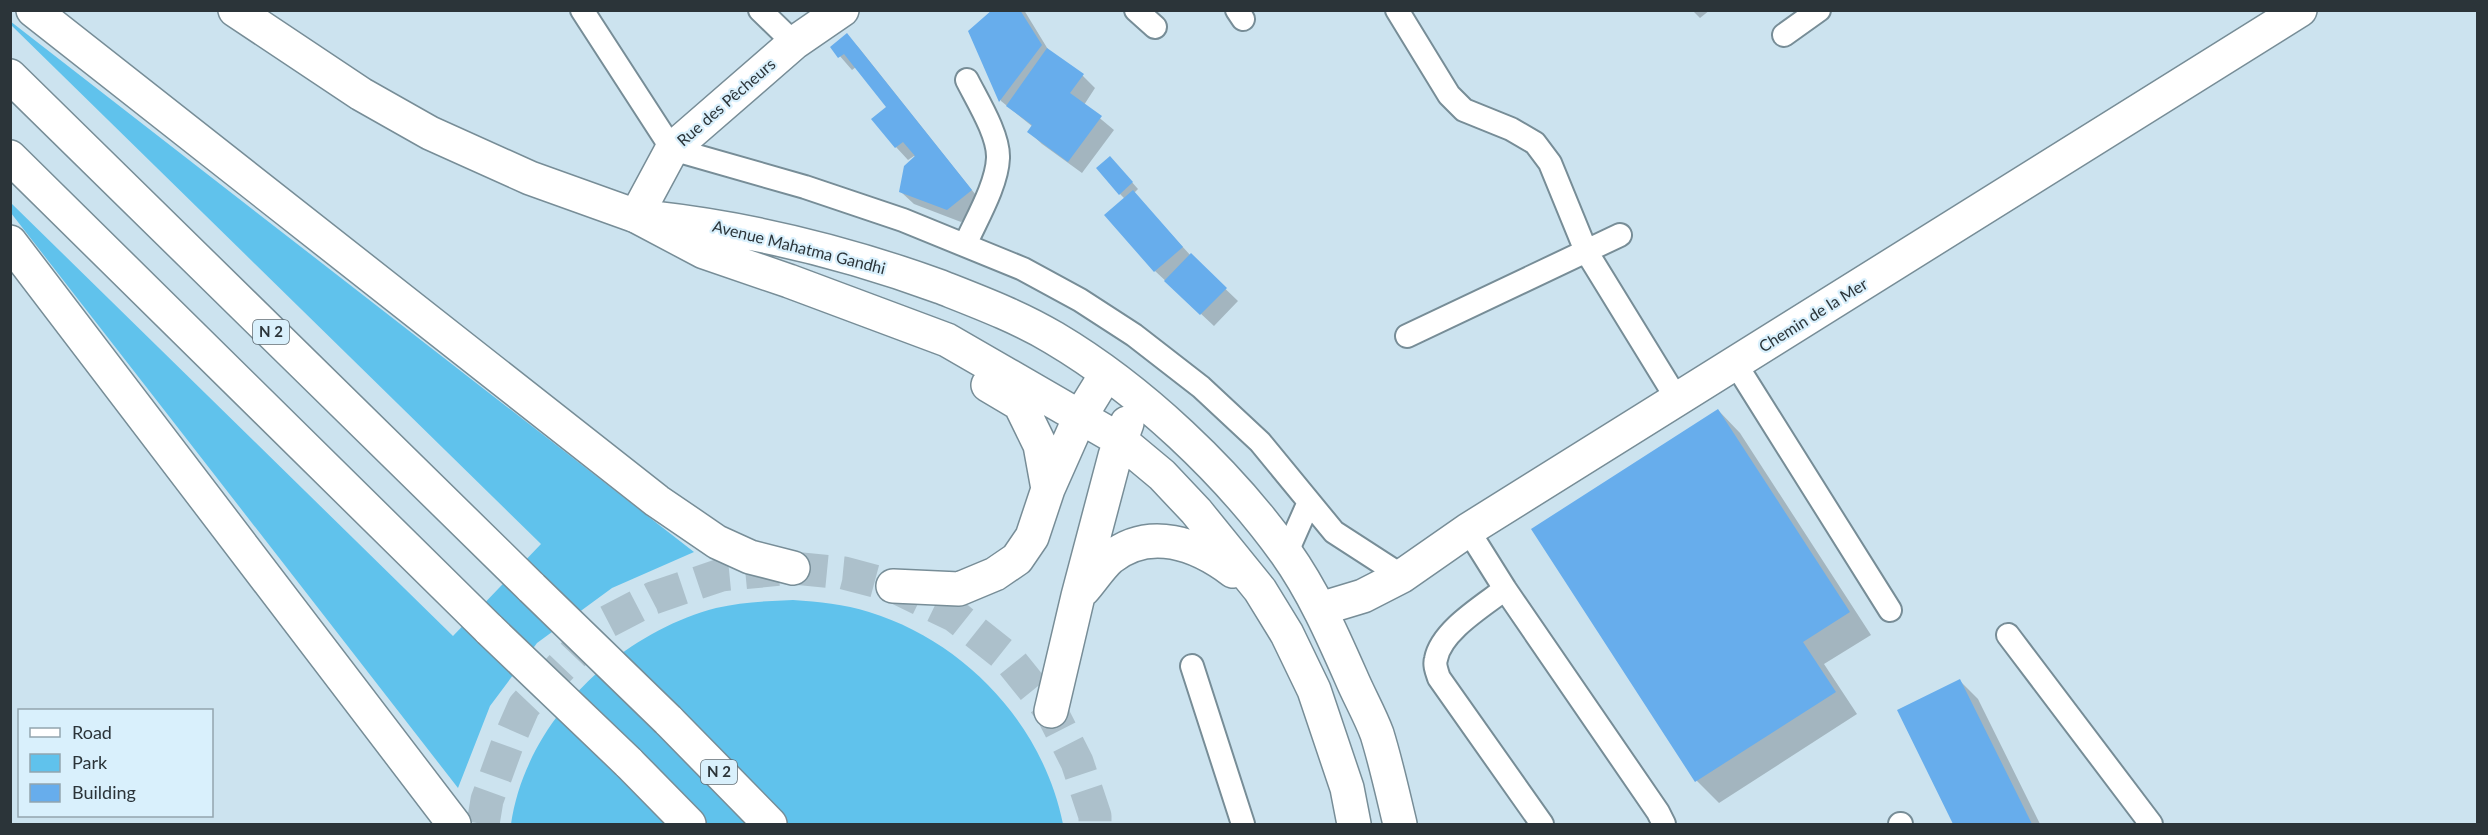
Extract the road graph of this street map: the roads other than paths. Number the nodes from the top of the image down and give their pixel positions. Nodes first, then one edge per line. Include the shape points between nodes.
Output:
1 (33, 10) edge
2 (582, 10) edge
3 (759, 10) edge
4 (842, 10) edge
5 (1136, 10) edge
6 (1397, 10) edge
7 (1819, 10) edge
8 (2301, 10) edge
9 (249, 14) edge
10 (1155, 27) dead end
11 (1784, 35) dead end
12 (794, 43) junction
13 (10, 76) edge
14 (967, 80) dead end
15 (672, 149) junction
16 (10, 157) edge
17 (636, 216) junction
18 (1620, 235) dead end
19 (10, 242) edge
20 (965, 245) junction
21 (1586, 251) junction
22 (901, 322) junction
23 (1407, 336) dead end
24 (1735, 363) junction
25 (1107, 373) junction
26 (1137, 397) junction
27 (1677, 399) junction
28 (1080, 417) junction
29 (1120, 440) junction
30 (1048, 489) junction
31 (1309, 502) junction
32 (1210, 529) junction
33 (1468, 530) junction
34 (1287, 554) junction
35 (793, 568) dead end
36 (1402, 576) junction
37 (893, 586) dead end
38 (1505, 589) junction
39 (1260, 590) junction
40 (1078, 596) junction
41 (1320, 609) junction
42 (1890, 610) dead end
43 (2008, 635) dead end
44 (1192, 666) dead end
45 (1051, 711) dead end
46 (454, 825) edge
47 (689, 825) edge
48 (770, 825) edge
49 (1243, 825) edge
50 (1354, 825) edge
51 (1401, 825) edge
52 (1542, 825) edge
53 (1664, 825) edge
54 (2151, 825) edge

1 - 35 main road via 657,501 717,542 750,557
2 - 15 lane
3 - 12 lane
4 - 12 main road, Rue des Pêcheurs
5 - 10 lane
6 - 21 lane via 1449,95 1464,110 1535,143 1550,163
7 - 11 lane
8 - 24 main road, Chemin de la Mer
9 - 17 main road, Avenue Mahatma Gandhi via 361,94 430,133 530,178
12 - 15 main road, Rue des Pêcheurs
13 - 48 main road, N 2, bridge via 668,720
14 - 20 lane via 994,136 998,156 994,178
15 - 17 main road, Rue des Pêcheurs
15 - 20 lane via 805,187
16 - 47 main road, bridge
17 - 22 main road, Avenue Mahatma Gandhi via 704,252
17 - 25 main road, Avenue Mahatma Gandhi via 708,224 896,271 1029,325
18 - 21 lane
19 - 46 main road
20 - 31 lane via 1023,269 1134,335 1201,387 1260,442
21 - 23 lane
21 - 27 lane
22 - 28 main road, Avenue Mahatma Gandhi via 947,340
22 - 30 main road via 925,348 1020,404 1040,445
24 - 27 main road, Chemin de la Mer
24 - 42 lane
25 - 26 main road, Avenue Mahatma Gandhi
25 - 28 main road
26 - 29 main road
26 - 34 main road, Avenue Mahatma Gandhi via 1239,494
27 - 33 main road, Chemin de la Mer
28 - 29 main road, Avenue Mahatma Gandhi
28 - 30 main road
29 - 32 main road, Avenue Mahatma Gandhi via 1162,475
29 - 40 main road
30 - 37 main road via 1032,537 1017,559 995,574 959,589
31 - 34 lane
31 - 36 lane via 1334,532
32 - 39 main road, Avenue Mahatma Gandhi
32 - 41 main road via 1252,543 1291,604
33 - 36 main road, Chemin de la Mer
33 - 38 lane
34 - 41 main road, Avenue Mahatma Gandhi
36 - 41 main road, Chemin de la Mer via 1363,596
38 - 52 lane via 1449,634 1439,647 1435,662 1439,678
38 - 53 lane
39 - 40 main road via 1197,548 1163,540 1137,543 1110,559
39 - 50 main road, Avenue Mahatma Gandhi via 1314,690 1347,788
40 - 45 main road
41 - 51 main road, Avenue Mahatma Gandhi via 1376,733
43 - 54 lane
44 - 49 lane

